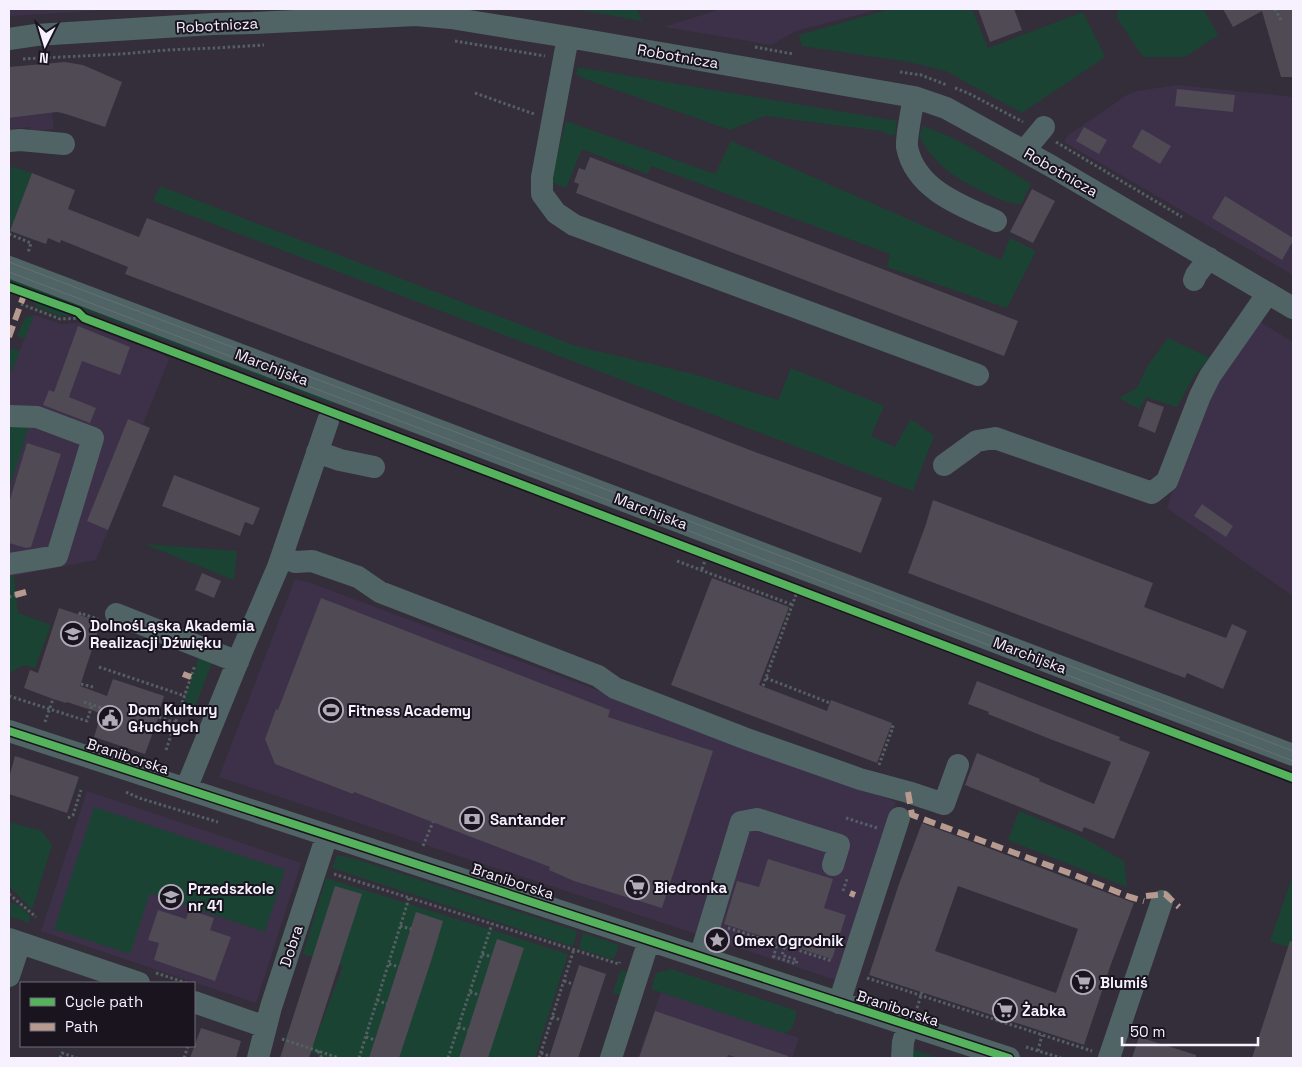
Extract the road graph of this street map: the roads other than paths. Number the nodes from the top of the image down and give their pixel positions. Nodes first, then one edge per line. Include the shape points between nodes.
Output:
1 (568, 37) junction
2 (9, 38) edge
3 (914, 97) junction
4 (1044, 127) dead end
5 (9, 141) edge
6 (64, 144) dead end
7 (1024, 151) junction
8 (996, 221) dead end
9 (1209, 258) junction
10 (9, 267) edge
11 (1194, 280) dead end
12 (1268, 293) junction
13 (1293, 308) edge
14 (978, 375) dead end
15 (9, 416) edge
16 (328, 421) dead end
17 (317, 452) junction
18 (944, 465) dead end
19 (374, 467) dead end
20 (289, 559) junction
21 (9, 564) edge
22 (106, 616) road end
23 (238, 662) junction
24 (9, 731) edge
25 (1293, 756) edge
26 (958, 765) dead end
27 (186, 789) junction
28 (897, 826) road end
29 (327, 835) junction
30 (833, 865) dead end
31 (1162, 901) dead end
32 (649, 940) junction
33 (14, 941) edge
34 (700, 957) junction
35 (9, 976) edge
36 (136, 982) edge
37 (195, 1002) edge
38 (839, 1003) junction
39 (912, 1018) junction
40 (274, 1033) junction
41 (1101, 1055) edge
42 (258, 1058) edge
43 (611, 1058) edge
44 (902, 1058) edge
45 (1009, 1058) edge

1 - 2 street, Robotnicza via 416,15
1 - 3 street, Robotnicza
1 - 14 street via 542,178 542,194 556,213 574,225
3 - 7 street, Robotnicza via 946,108
3 - 8 street via 907,145 919,175 948,198
4 - 7 street
5 - 6 street
7 - 9 street, Robotnicza
9 - 11 street
9 - 12 street, Robotnicza
10 - 25 street, Marchijska
12 - 13 street, Robotnicza
12 - 18 street via 1210,376 1167,481 1152,493 994,438 977,441
15 - 21 street via 37,417 93,438 57,556
16 - 17 street
17 - 19 street
17 - 20 street
20 - 23 street
20 - 26 street via 308,573 352,590 380,592 598,676 615,688 744,738 944,804
22 - 23 street
23 - 27 street
24 - 27 street, Braniborska
27 - 29 street, Braniborska
28 - 38 street
29 - 32 street, Braniborska
29 - 40 street, Dobra via 271,1007
30 - 34 street via 839,845 757,819 741,822
31 - 41 street
32 - 34 street, Braniborska
32 - 43 street
33 - 35 street
33 - 36 street
34 - 38 street, Braniborska
37 - 40 street
38 - 39 street, Braniborska
39 - 44 street via 903,1042
39 - 45 street, Braniborska
40 - 42 street, Dobra

